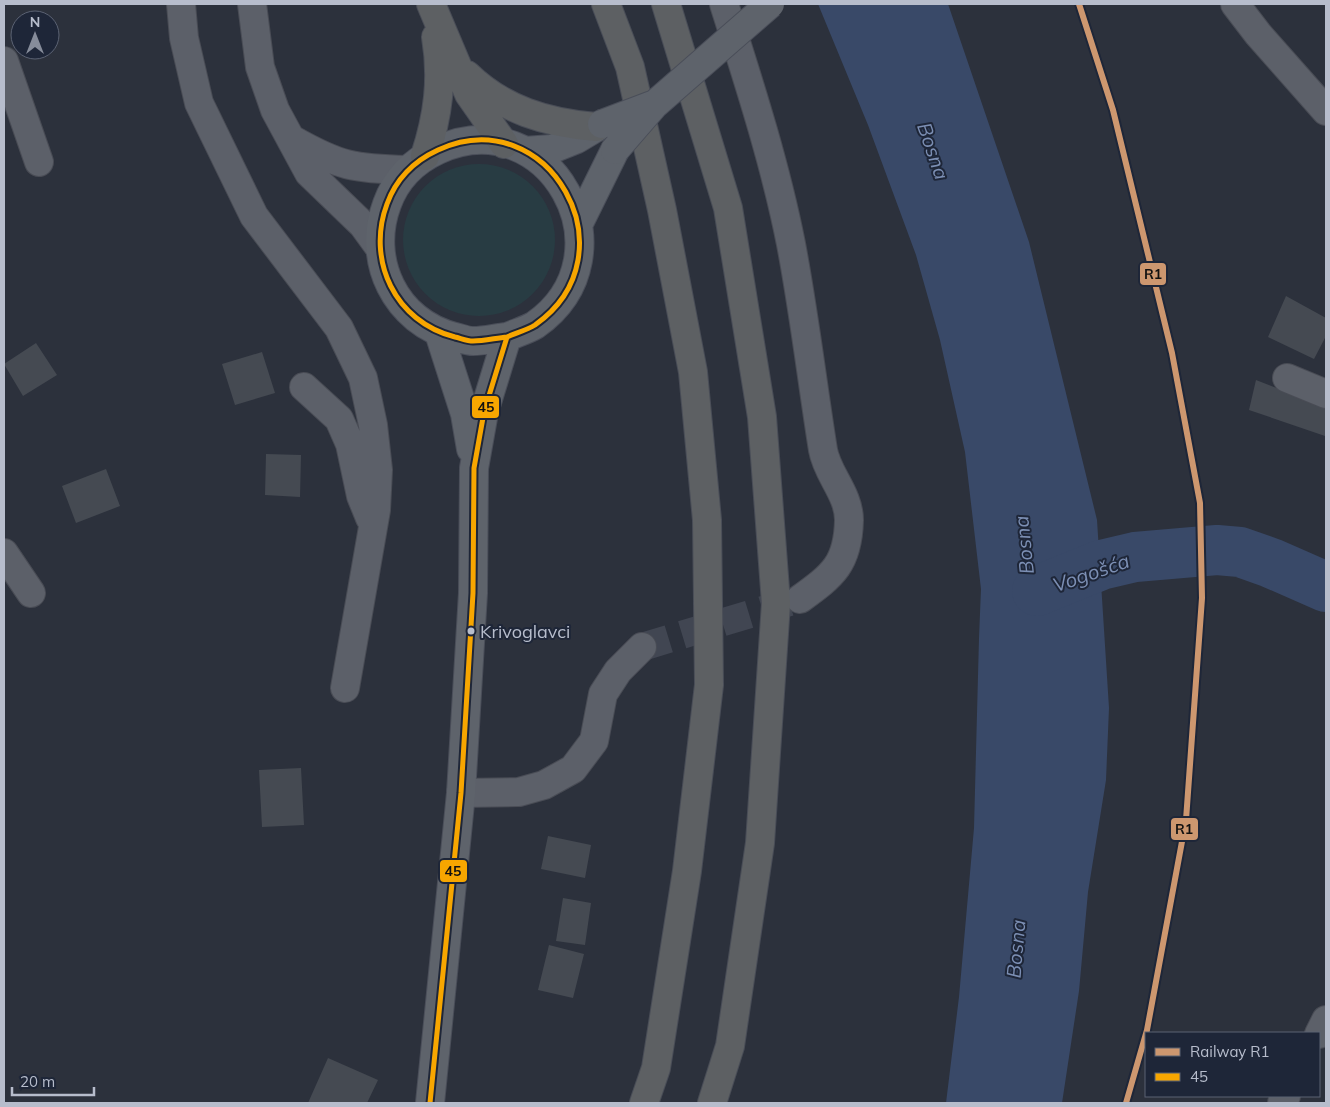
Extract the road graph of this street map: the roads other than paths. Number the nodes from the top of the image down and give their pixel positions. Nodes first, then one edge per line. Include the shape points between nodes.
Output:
1 (181, 4) edge
2 (252, 4) edge
3 (431, 4) edge
4 (606, 4) edge
5 (666, 4) edge
6 (724, 4) edge
7 (770, 4) edge
8 (1235, 4) edge
9 (4, 61) edge
10 (457, 66) junction
11 (654, 105) junction
12 (1326, 111) edge
13 (600, 126) junction
14 (293, 140) junction
15 (514, 147) junction
16 (39, 162) dead end
17 (416, 163) junction
18 (578, 223) junction
19 (379, 247) junction
20 (439, 333) junction
21 (507, 337) junction
22 (1288, 378) dead end
23 (304, 388) dead end
24 (1326, 394) edge
25 (474, 468) junction
26 (374, 526) junction
27 (4, 553) edge
28 (31, 593) dead end
29 (800, 599) tunnel mouth
30 (642, 647) tunnel mouth
31 (344, 688) dead end
32 (461, 793) junction
33 (1326, 1020) edge
34 (1320, 1032) edge
35 (430, 1103) edge
36 (644, 1103) edge
37 (712, 1103) edge

1 - 26 street via 184,38 199,103 254,216 338,328 363,378 374,425 378,470
2 - 14 street via 260,67 275,110
3 - 10 highway
3 - 17 highway via 441,81 434,129
4 - 36 highway via 630,67 662,210 693,372 707,520 709,685 687,871 656,1068
5 - 37 highway via 728,208 762,417 776,603 760,843 730,1046
6 - 29 street via 761,120 791,243 823,453 843,493 849,519 845,551 832,576
7 - 11 main road, bridge
8 - 12 street
9 - 16 street
10 - 13 highway via 508,106 568,125
10 - 15 highway via 469,94
11 - 13 main road, bridge
11 - 18 main road, bridge via 616,150
13 - 15 main road via 552,149
14 - 17 street via 328,160 352,168
14 - 19 street via 309,172 363,226
15 - 17 main road via 477,141 450,145
15 - 18 main road via 550,169 568,194
17 - 19 main road via 391,193 381,219
18 - 21 main road via 580,252 572,281 556,306 534,325
19 - 20 main road via 384,274 397,298 415,318
20 - 21 main road via 472,341
20 - 25 main road via 465,414
21 - 25 main road via 484,412
22 - 24 street
23 - 26 street via 339,419 350,444 362,496
25 - 32 main road via 473,593
26 - 31 street
27 - 28 street
30 - 32 street via 618,671 604,694 594,741 572,769 544,785 519,792
32 - 35 main road
33 - 34 street

